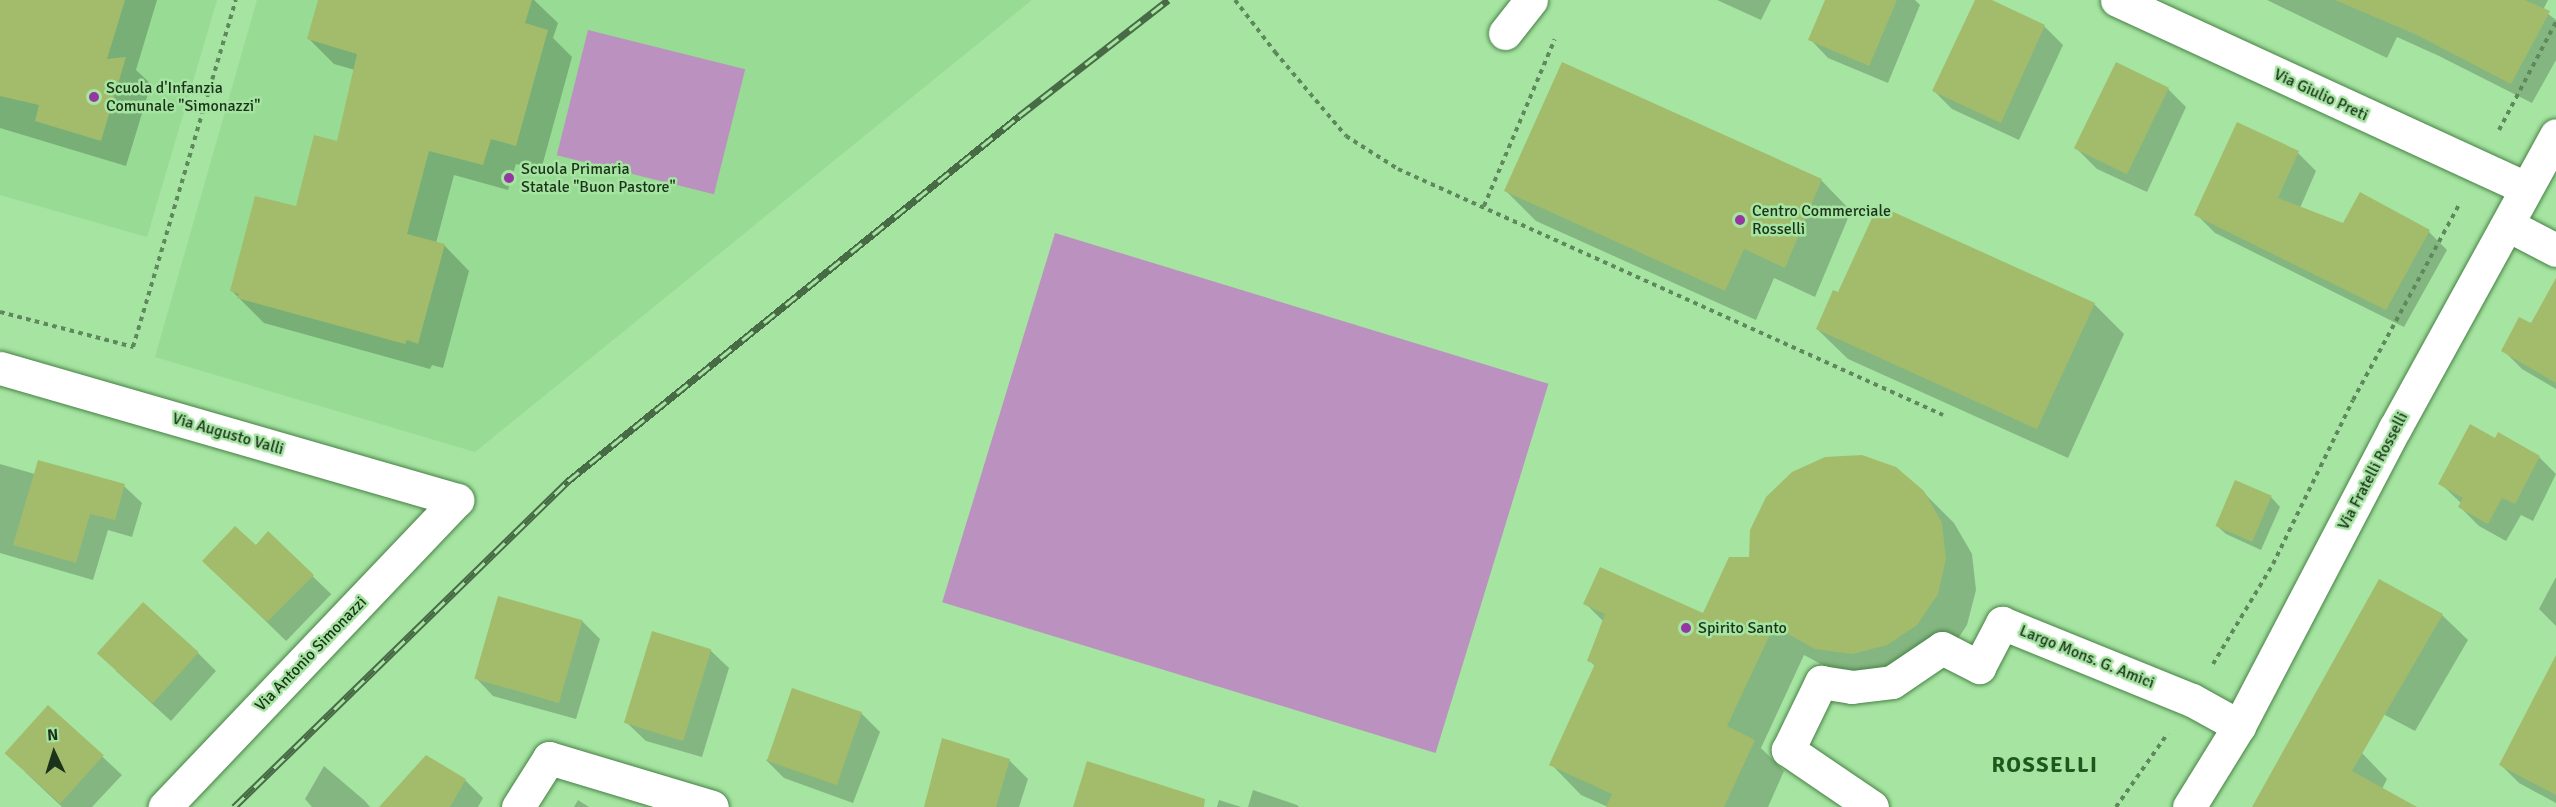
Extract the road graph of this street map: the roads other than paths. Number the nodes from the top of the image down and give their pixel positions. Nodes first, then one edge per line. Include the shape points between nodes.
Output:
1 (1531, 0) edge
2 (2117, 0) edge
3 (1505, 33) dead end
4 (2556, 135) edge
5 (2526, 188) junction
6 (2508, 225) junction
7 (2556, 250) edge
8 (0, 368) edge
9 (457, 500) joint
10 (2239, 726) junction
11 (2192, 806) edge
12 (165, 807) edge
13 (518, 807) edge
14 (712, 807) edge
15 (1872, 807) edge

1 - 3 street
2 - 5 street, Via Giulio Preti
4 - 5 street, Via Fratelli Rosselli
5 - 6 street, Via Fratelli Rosselli
6 - 7 street
6 - 10 street, Via Fratelli Rosselli via 2395,428
8 - 9 street, Via Augusto Valli
9 - 12 street, Via Antonio Simonazzi
10 - 11 street, Via Fratelli Rosselli
10 - 15 street, Largo Mons. G. Amici via 2192,700 2002,623 1979,667 1942,648 1892,682 1852,687 1821,682 1788,750
13 - 14 street via 549,758

